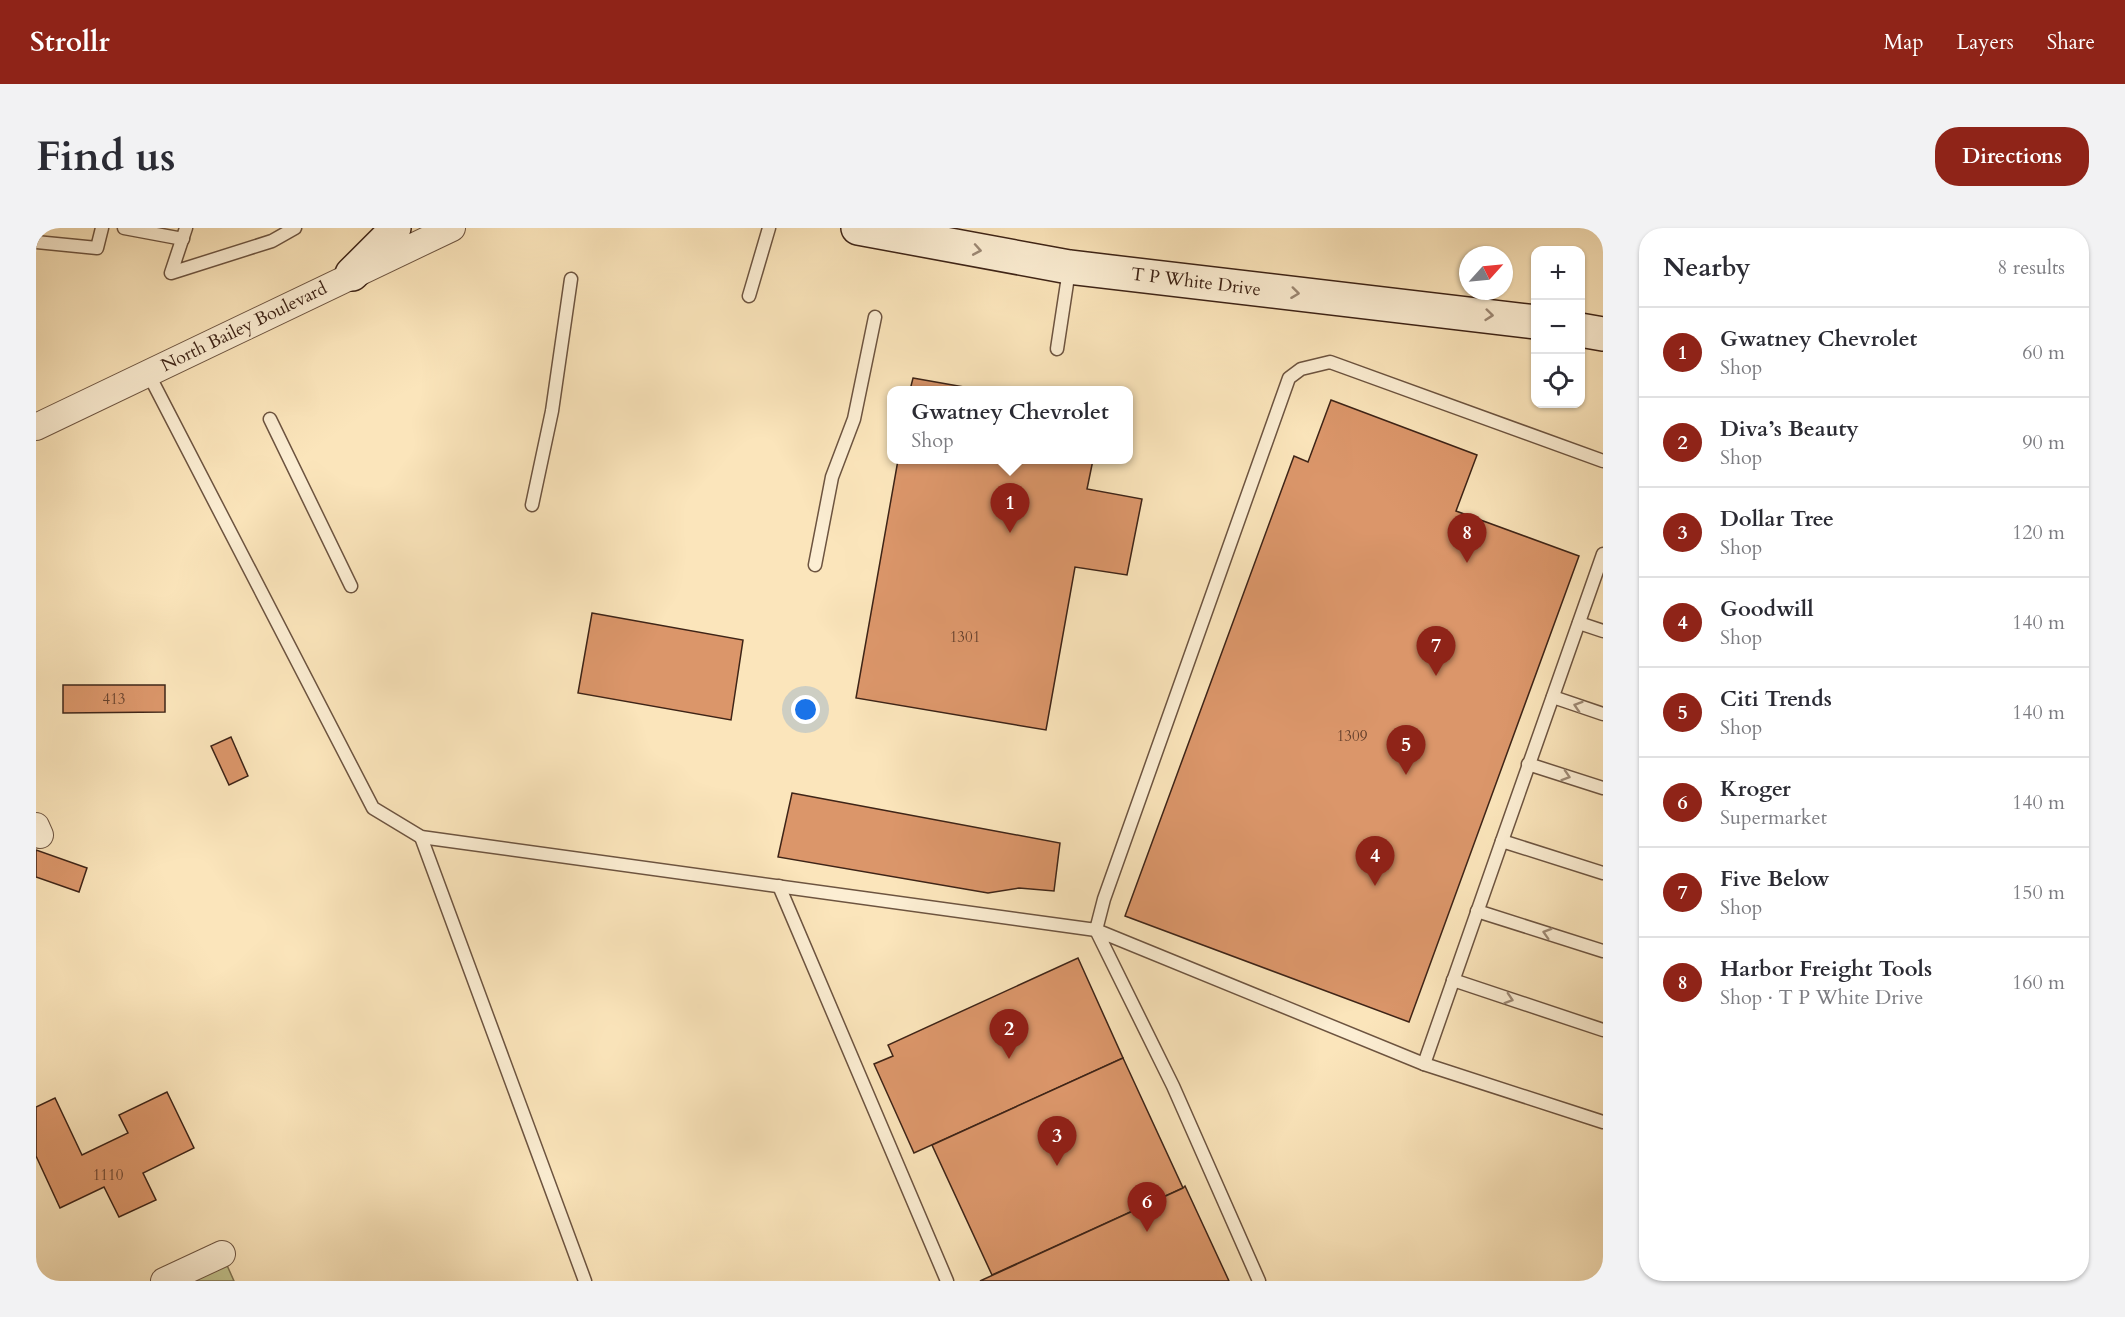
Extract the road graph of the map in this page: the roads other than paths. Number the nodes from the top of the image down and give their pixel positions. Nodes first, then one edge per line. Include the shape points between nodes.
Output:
1 (102, 228) edge
2 (124, 228) edge
3 (295, 228) edge
4 (394, 228) edge
5 (452, 228) edge
6 (769, 228) edge
7 (858, 228) edge
8 (184, 234) edge
9 (36, 242) edge
10 (1069, 267) junction
11 (352, 274) junction
12 (572, 279) dead end
13 (750, 296) dead end
14 (875, 317) dead end
15 (1531, 321) edge
16 (1585, 331) edge
17 (1603, 334) edge
18 (1057, 349) dead end
19 (148, 373) junction
20 (270, 418) dead end
21 (36, 427) edge
22 (1603, 461) edge
23 (532, 505) dead end
24 (1603, 554) edge
25 (815, 565) dead end
26 (351, 586) dead end
27 (1579, 623) junction
28 (1603, 631) edge
29 (1552, 697) junction
30 (1603, 714) edge
31 (1528, 764) junction
32 (1603, 788) edge
33 (421, 837) junction
34 (1502, 841) junction
35 (1603, 873) edge
36 (779, 886) junction
37 (1477, 911) junction
38 (1096, 930) junction
39 (1603, 951) edge
40 (1453, 980) junction
41 (1603, 1030) edge
42 (1424, 1064) junction
43 (1603, 1122) edge
44 (222, 1254) dead end
45 (164, 1281) edge
46 (585, 1281) edge
47 (947, 1281) edge
48 (1259, 1281) edge

1 - 9 lane via 97,248
2 - 8 lane
3 - 8 lane via 272,241 171,273
4 - 11 main road
5 - 11 street, North Bailey Boulevard
6 - 13 lane
7 -> 10 main road, T P White Drive
10 -> 15 main road, T P White Drive
10 - 18 lane
11 - 19 street, North Bailey Boulevard
12 - 23 lane via 552,411
14 - 25 lane via 854,419 832,477
16 - 17 main road
19 - 21 street, North Bailey Boulevard
19 - 33 lane via 373,808
20 - 26 lane
22 - 38 lane via 1330,362 1301,369 1289,378
24 - 27 lane
27 - 28 lane
27 - 29 lane
30 -> 29 lane
29 - 31 lane
31 -> 32 lane
31 - 34 lane
33 - 36 lane
33 - 46 lane
34 - 35 lane
34 - 37 lane
36 - 38 lane
36 - 47 lane
39 -> 37 lane
37 - 40 lane
38 - 42 lane
38 - 48 lane via 1173,1086
40 -> 41 lane
40 - 42 lane
42 - 43 lane
44 - 45 street

